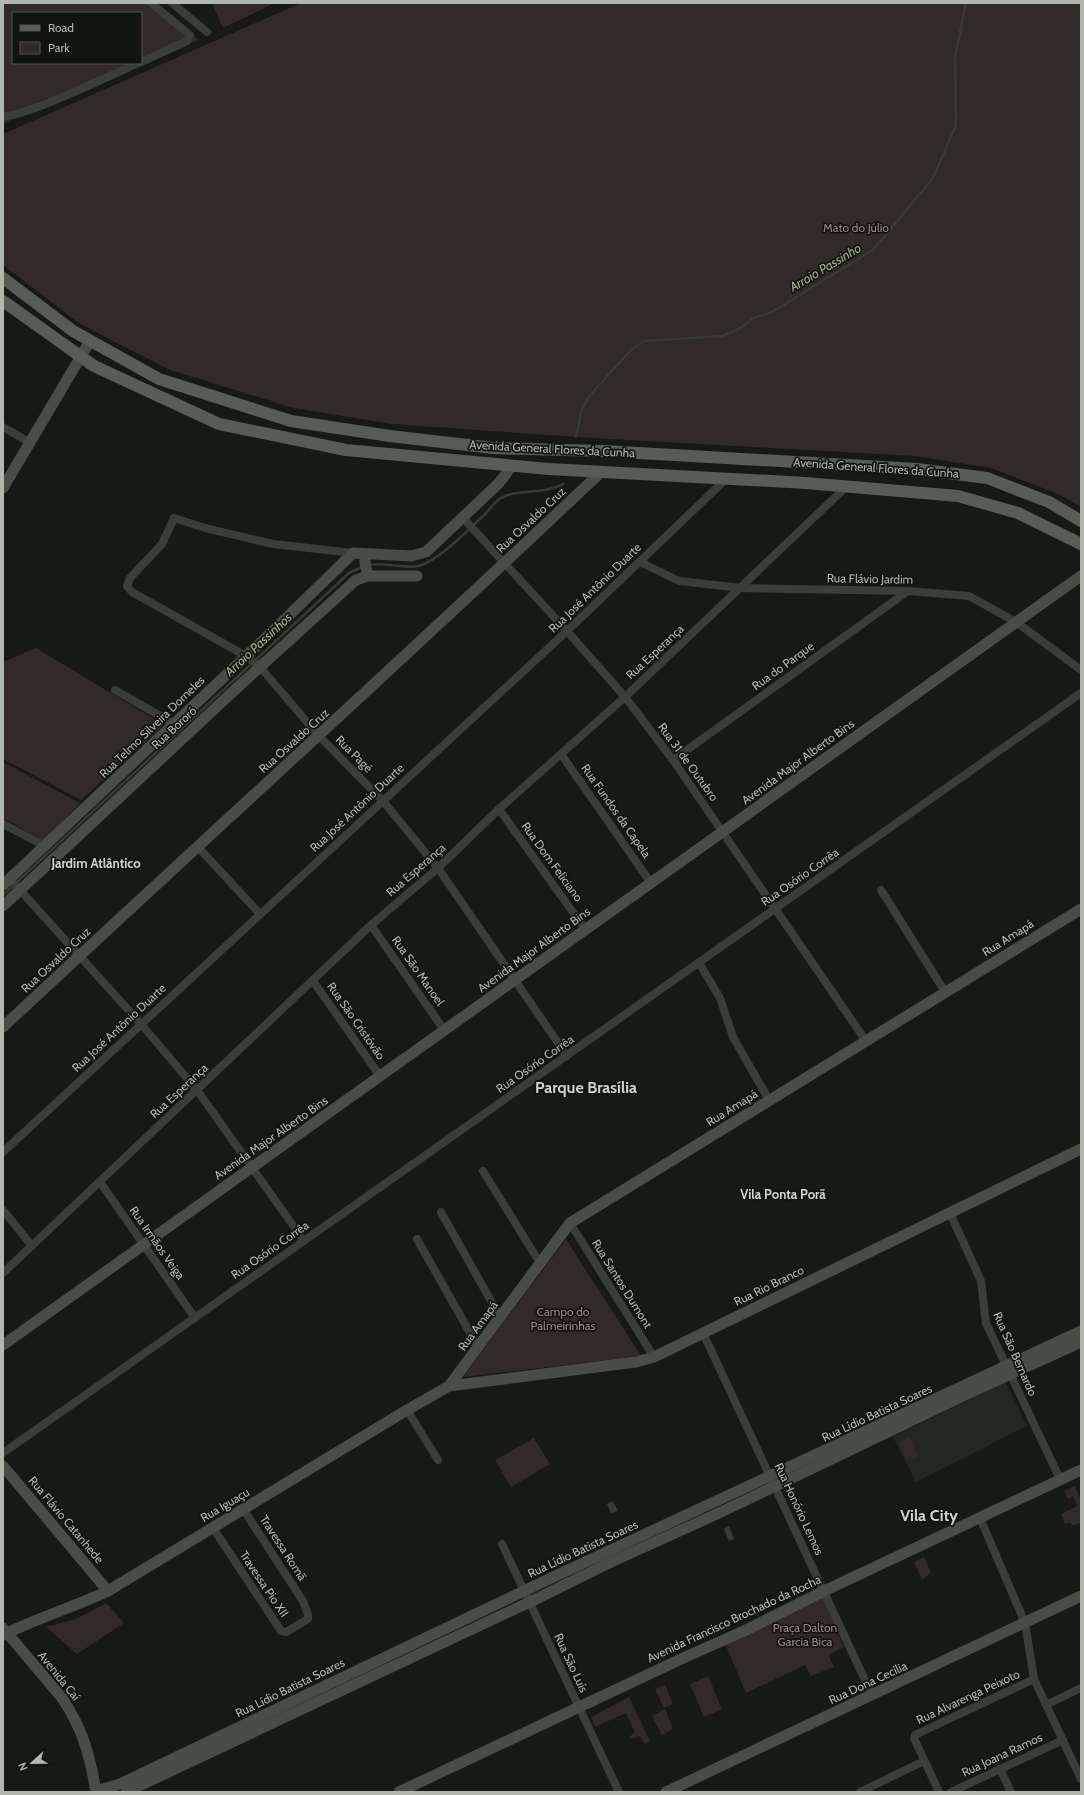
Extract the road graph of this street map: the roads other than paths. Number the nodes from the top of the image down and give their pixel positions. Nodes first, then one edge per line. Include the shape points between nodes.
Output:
1 (151, 3) edge
2 (172, 3) edge
3 (207, 32) dead end
4 (142, 62) edge
5 (136, 64) edge
6 (3, 116) edge
7 (3, 278) edge
8 (3, 301) edge
9 (90, 341) junction
10 (80, 357) junction
11 (3, 427) edge
12 (30, 442) junction
13 (493, 448) junction
14 (604, 451) junction
15 (512, 466) junction
16 (601, 472) junction
17 (725, 480) junction
18 (846, 487) junction
19 (3, 488) edge
20 (465, 521) junction
21 (1081, 521) edge
22 (1081, 544) edge
23 (353, 553) junction
24 (640, 562) junction
25 (504, 564) junction
26 (366, 565) junction
27 (417, 576) dead end
28 (1081, 576) edge
29 (741, 588) junction
30 (908, 591) junction
31 (1016, 622) junction
32 (567, 631) junction
33 (247, 656) junction
34 (259, 666) junction
35 (1081, 670) edge
36 (115, 690) dead end
37 (1081, 693) edge
38 (625, 697) junction
39 (174, 724) junction
40 (319, 736) junction
41 (561, 754) junction
42 (673, 760) junction
43 (383, 800) junction
44 (500, 809) junction
45 (3, 824) edge
46 (722, 832) junction
47 (45, 846) junction
48 (197, 846) junction
49 (438, 868) junction
50 (8, 882) edge
51 (651, 883) junction
52 (19, 890) junction
53 (881, 890) dead end
54 (3, 906) edge
55 (775, 909) junction
56 (1081, 909) edge
57 (260, 914) junction
58 (372, 925) junction
59 (585, 930) junction
60 (79, 956) junction
61 (699, 963) junction
62 (515, 980) junction
63 (313, 981) junction
64 (945, 992) junction
65 (141, 1024) junction
66 (3, 1027) edge
67 (444, 1030) junction
68 (866, 1041) junction
69 (567, 1056) junction
70 (380, 1076) junction
71 (197, 1090) junction
72 (769, 1100) junction
73 (1081, 1149) edge
74 (3, 1152) edge
75 (251, 1168) junction
76 (483, 1171) dead end
77 (100, 1182) junction
78 (3, 1210) edge
79 (441, 1212) dead end
80 (950, 1213) junction
81 (570, 1222) junction
82 (417, 1239) dead end
83 (304, 1241) junction
84 (144, 1245) junction
85 (32, 1246) junction
86 (540, 1263) junction
87 (3, 1273) edge
88 (195, 1318) junction
89 (500, 1318) junction
90 (1081, 1331) edge
91 (703, 1333) junction
92 (1081, 1342) edge
93 (3, 1345) edge
94 (478, 1347) junction
95 (1056, 1348) junction
96 (654, 1357) junction
97 (1009, 1370) junction
98 (449, 1386) junction
99 (407, 1410) junction
100 (3, 1454) edge
101 (438, 1460) dead end
102 (3, 1466) edge
103 (1081, 1470) edge
104 (1060, 1479) junction
105 (772, 1481) junction
106 (243, 1509) junction
107 (980, 1518) junction
108 (213, 1528) junction
109 (502, 1544) dead end
110 (609, 1557) junction
111 (108, 1591) junction
112 (524, 1591) junction
113 (824, 1591) junction
114 (1081, 1596) edge
115 (303, 1601) joint
116 (530, 1602) junction
117 (464, 1620) junction
118 (1025, 1623) junction
119 (469, 1630) junction
120 (4, 1632) edge
121 (435, 1633) junction
122 (439, 1644) junction
123 (385, 1663) junction
124 (1034, 1679) junction
125 (1081, 1688) edge
126 (872, 1695) junction
127 (1046, 1705) junction
128 (579, 1708) junction
129 (1063, 1740) junction
130 (924, 1761) junction
131 (1078, 1763) edge
132 (1000, 1769) junction
133 (157, 1772) junction
134 (1081, 1779) edge
135 (96, 1792) edge
136 (126, 1792) edge
137 (399, 1792) edge
138 (619, 1792) edge
139 (666, 1792) edge
140 (860, 1792) edge
141 (939, 1792) edge
142 (951, 1792) edge
143 (1011, 1792) edge

1 - 4 street via 190,35 187,41
2 - 3 street
5 - 6 street via 33,109
7 - 9 main road, Avenida General Flores da Cunha
8 - 10 main road, Avenida General Flores da Cunha
9 - 10 street
9 - 13 main road, Avenida General Flores da Cunha via 159,379 291,421
10 - 12 street
10 - 15 main road, Avenida General Flores da Cunha via 94,366 219,424 346,450
11 - 12 street
12 - 19 street
13 - 14 main road, Avenida General Flores da Cunha
13 - 15 main road
14 - 16 main road
14 - 21 main road, Avenida General Flores da Cunha via 917,470 987,478 1049,502
15 - 16 main road, Avenida General Flores da Cunha
15 - 20 street
16 - 17 main road, Avenida General Flores da Cunha
16 - 25 street, Rua Osvaldo Cruz
17 - 18 main road, Avenida General Flores da Cunha
17 - 24 street, Rua José Antônio Duarte
18 - 22 main road, Avenida General Flores da Cunha via 958,496 1018,513
18 - 29 street, Rua Esperança
20 - 25 street, Rua 31 de Outubro
20 - 26 street via 418,556
23 - 26 street
23 - 33 street, Rua Telmo Silveira Dorneles
23 - 33 street, Rua Pagé via 273,544 174,518 162,544 130,578 127,586 132,592
24 - 29 street, Rua Flávio Jardim via 680,581
24 - 32 street, Rua José Antônio Duarte
25 - 32 street, Rua 31 de Outubro
25 - 40 street, Rua Osvaldo Cruz
26 - 27 street, Rua Bororó
26 - 34 street, Rua Bororó via 356,580
28 - 31 street, Avenida Major Alberto Bins
29 - 30 street, Rua Flávio Jardim
29 - 38 street, Rua Esperança
30 - 31 street, Rua Flávio Jardim via 968,596
30 - 42 street, Rua do Parque
31 - 35 street, Rua Flávio Jardim
31 - 46 street, Avenida Major Alberto Bins
32 - 38 street, Rua 31 de Outubro
32 - 43 street, Rua José Antônio Duarte
33 - 34 street, Rua Pagé
33 - 39 street, Rua Telmo Silveira Dorneles
34 - 40 street, Rua Pagé
34 - 52 street, Rua Bororó
36 - 39 street
37 - 55 street, Rua Osório Corrêa
38 - 41 street, Rua Esperança
38 - 42 street, Rua 31 de Outubro
39 - 47 street, Rua Telmo Silveira Dorneles
40 - 43 street, Rua Pagé
40 - 48 street, Rua Osvaldo Cruz
41 - 44 street, Rua Esperança
41 - 51 street, Rua Fundos da Capela
42 - 46 street, Rua 31 de Outubro
43 - 49 street, Rua Pagé
43 - 57 street, Rua José Antônio Duarte
44 - 49 street, Rua Esperança
44 - 59 street, Rua Dom Feliciano
45 - 47 street
46 - 51 street, Avenida Major Alberto Bins
46 - 55 street, Rua 31 de Outubro
47 - 50 street, Rua Telmo Silveira Dorneles
48 - 57 street
48 - 60 street, Rua Osvaldo Cruz
49 - 58 street, Rua Esperança
49 - 62 street, Rua Pagé
50 - 52 street
51 - 59 street, Avenida Major Alberto Bins
52 - 54 street, Rua Bororó
52 - 60 street
53 - 64 street
55 - 61 street, Rua Osório Corrêa
55 - 68 street, Rua 31 de Outubro
56 - 64 street, Rua Amapá
57 - 65 street, Rua José Antônio Duarte
58 - 63 street, Rua Esperança
58 - 67 street, Rua São Manoel
59 - 62 street, Avenida Major Alberto Bins
60 - 65 street
60 - 66 street, Rua Osvaldo Cruz
61 - 69 street, Rua Osório Corrêa
61 - 72 street via 720,998 733,1037
62 - 67 street, Avenida Major Alberto Bins
62 - 69 street, Rua Pagé
63 - 70 street, Rua São Cristóvão
63 - 71 street, Rua Esperança
64 - 68 street, Rua Amapá
65 - 71 street
65 - 74 street, Rua José Antônio Duarte
67 - 70 street, Avenida Major Alberto Bins
68 - 72 street, Rua Amapá
69 - 83 street, Rua Osório Corrêa
70 - 75 street, Avenida Major Alberto Bins
71 - 75 street
71 - 77 street, Rua Esperança
72 - 81 street, Rua Amapá
73 - 80 street, Rua Rio Branco
75 - 83 street
75 - 84 street, Avenida Major Alberto Bins
76 - 86 street
77 - 84 street, Rua Irmãos Veiga
77 - 85 street, Rua Esperança
78 - 85 street
79 - 89 street
80 - 91 street, Rua Rio Branco
80 - 97 street, Rua São Bernardo via 980,1281 986,1323
81 - 86 street, Rua Amapá
81 - 96 street, Rua Santos Dumont
82 - 94 street
83 - 88 street, Rua Osório Corrêa
84 - 88 street, Rua Irmãos Veiga
84 - 93 street, Avenida Major Alberto Bins
85 - 87 street, Rua Esperança
86 - 89 street, Rua Amapá
88 - 100 street, Rua Osório Corrêa
89 - 94 street, Rua Amapá
90 - 95 street, Rua Lídio Batista Soares
91 - 96 street, Rua Rio Branco
91 - 105 street, Rua Honório Lemos
92 - 95 street, Rua Lídio Batista Soares
94 - 98 street, Rua Amapá
95 - 97 street, Rua Lídio Batista Soares
96 - 98 street, Rua Rio Branco via 636,1362
97 - 104 street, Rua São Bernardo
97 - 105 street, Rua Lídio Batista Soares
98 - 99 street, Rua Iguaçu
99 - 101 street
99 - 106 street, Rua Iguaçu
102 - 111 street, Rua Flávio Catanhede
103 - 104 street, Avenida Francisco Brochado da Rocha
104 - 107 street, Avenida Francisco Brochado da Rocha
105 - 110 street, Rua Lídio Batista Soares
105 - 113 street, Rua Honório Lemos
106 - 108 street, Rua Iguaçu
106 - 115 street, Travessa Romã
107 - 113 street, Avenida Francisco Brochado da Rocha
107 - 118 street
108 - 111 street, Rua Iguaçu
108 - 115 street, Travessa Pio XII via 283,1632 308,1620
109 - 112 street, Rua São Luís
110 - 112 street, Rua Lídio Batista Soares
110 - 116 street, Rua Lídio Batista Soares
111 - 120 street, Rua Iguaçu via 78,1605
112 - 116 street, Rua São Luís
112 - 117 street, Rua Lídio Batista Soares
113 - 126 street, Rua Honório Lemos
113 - 128 street, Avenida Francisco Brochado da Rocha
114 - 118 street, Rua Dona Cecília
116 - 119 street, Rua Lídio Batista Soares
116 - 128 street, Rua São Luís
117 - 119 street
117 - 121 street, Rua Lídio Batista Soares
118 - 124 street
118 - 126 street, Rua Dona Cecília
119 - 122 street, Rua Lídio Batista Soares
120 - 135 street, Avenida Caí via 71,1711 86,1744
121 - 122 street
121 - 123 street, Rua Lídio Batista Soares
122 - 123 street, Rua Lídio Batista Soares
123 - 133 street, Rua Lídio Batista Soares
124 - 127 street
124 - 130 street, Rua Alvarenga Peixoto via 915,1735
125 - 127 street
126 - 139 street, Rua Dona Cecília
127 - 129 street
128 - 137 street, Avenida Francisco Brochado da Rocha
128 - 138 street, Rua São Luís
129 - 131 street
129 - 132 street, Rua Joana Ramos
130 - 140 street
130 - 141 street
131 - 134 street
132 - 142 street, Rua Joana Ramos
132 - 143 street
133 - 135 street, Rua Lídio Batista Soares
133 - 136 street, Rua Lídio Batista Soares

